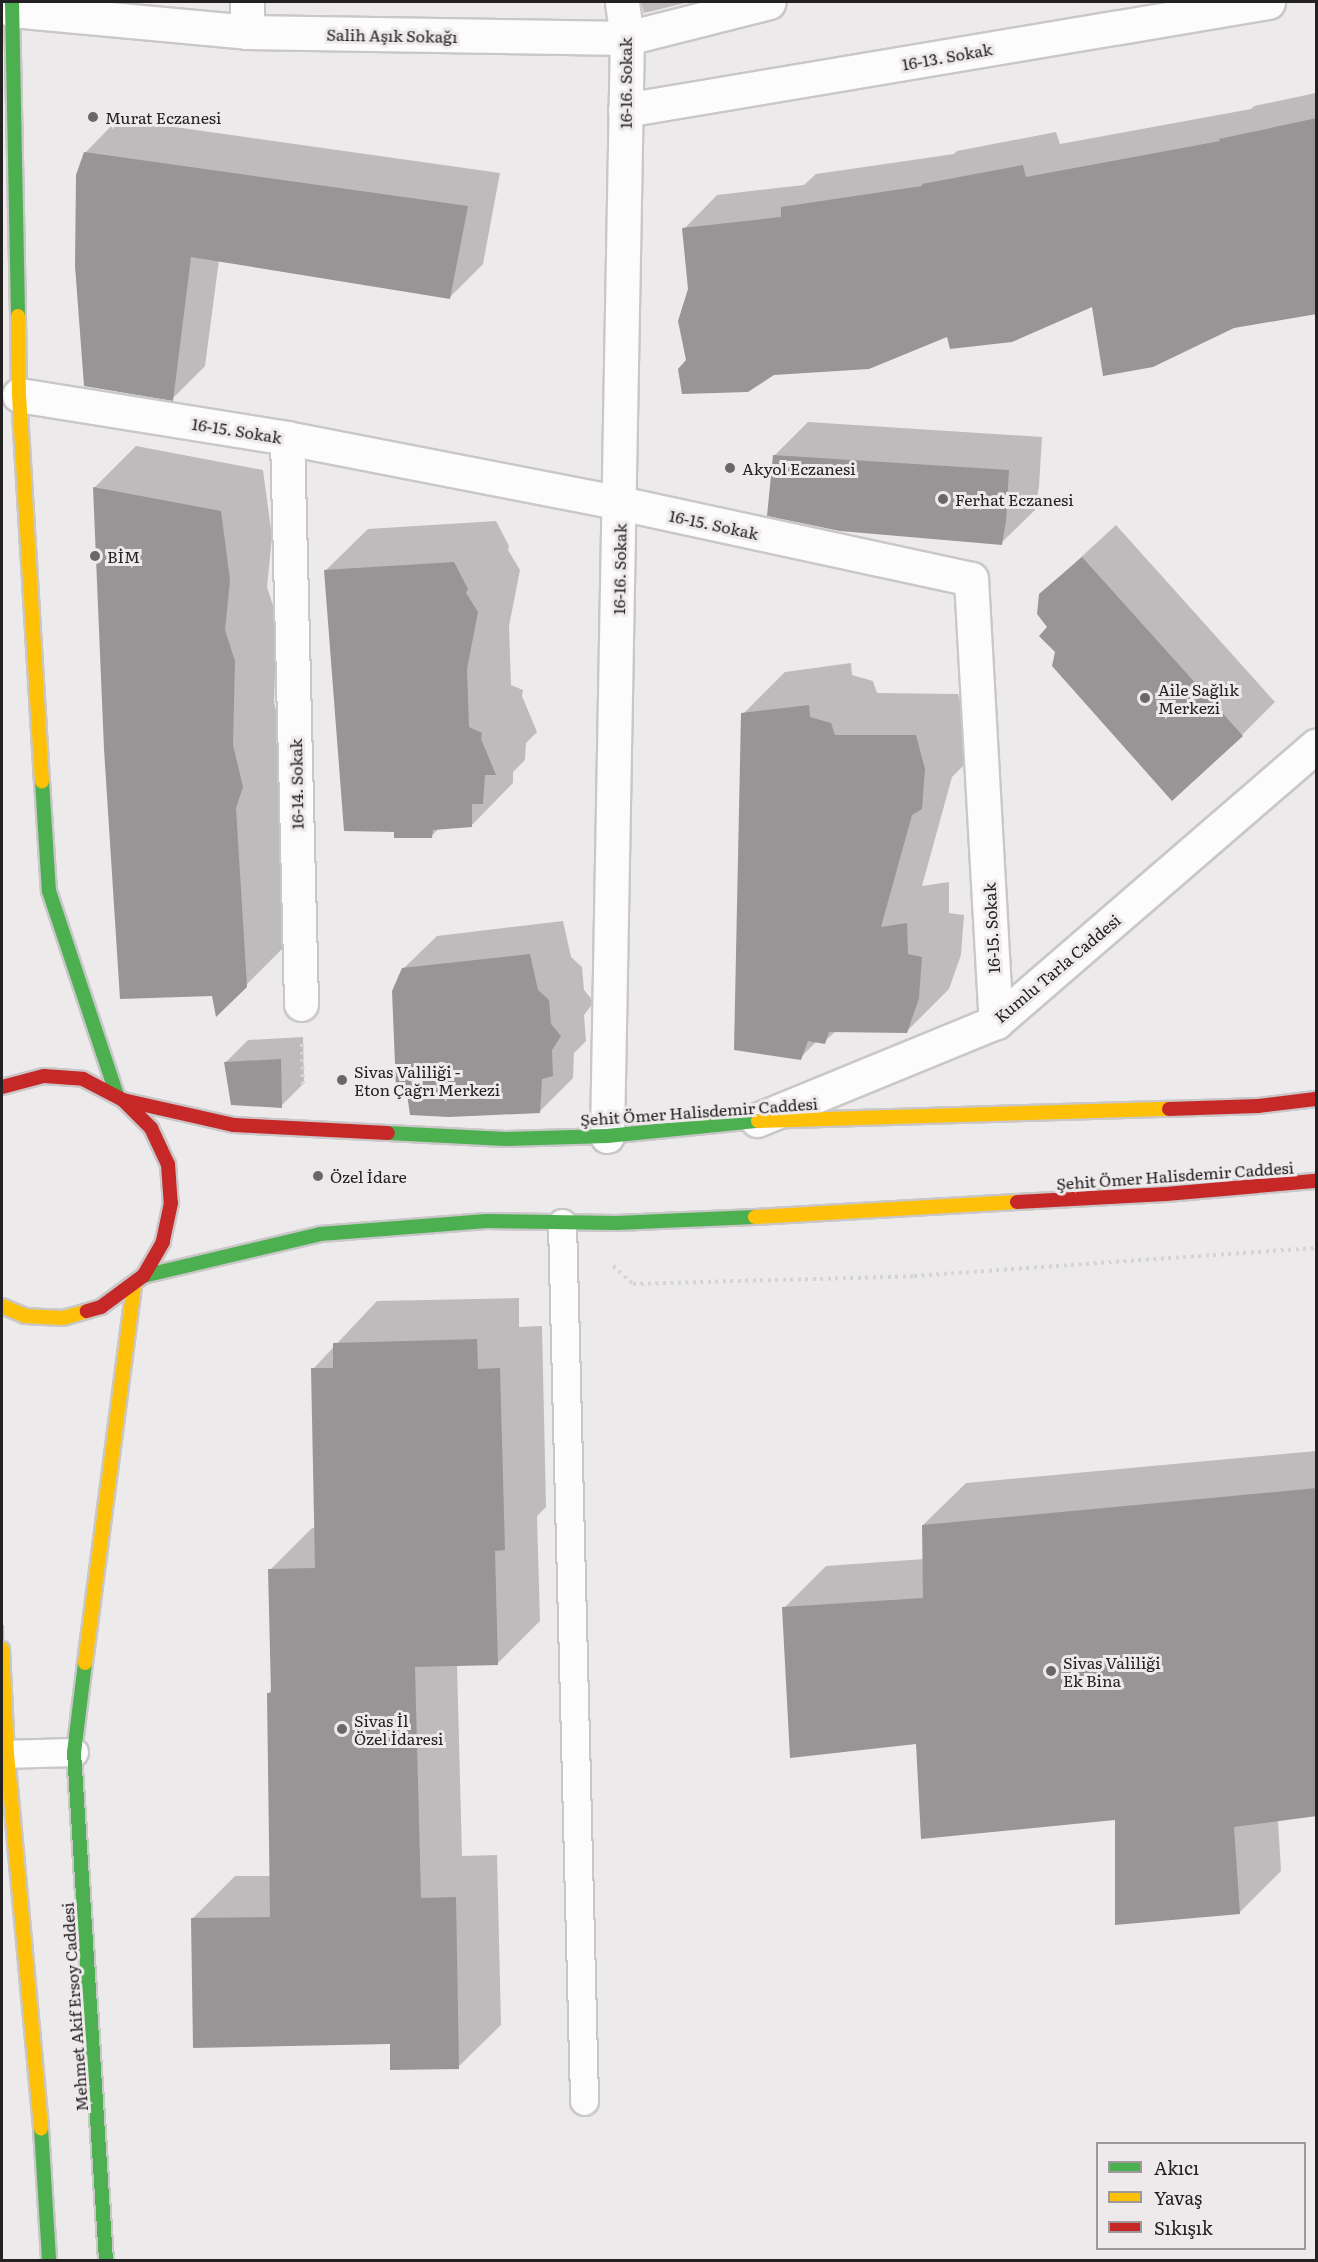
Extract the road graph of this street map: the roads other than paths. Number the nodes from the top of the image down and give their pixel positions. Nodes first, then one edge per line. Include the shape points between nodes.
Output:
1 (622, 2) edge
2 (769, 2) edge
3 (1268, 2) edge
4 (12, 6) edge
5 (247, 17) edge
6 (627, 38) junction
7 (625, 110) junction
8 (20, 395) junction
9 (287, 438) junction
10 (620, 503) junction
11 (1317, 746) edge
12 (301, 1004) road end
13 (996, 1022) junction
14 (2, 1087) edge
15 (120, 1097) junction
16 (1317, 1099) edge
17 (756, 1120) junction
18 (607, 1136) junction
19 (1317, 1181) edge
20 (562, 1222) junction
21 (138, 1281) junction
22 (2, 1306) edge
23 (2, 1649) edge
24 (74, 1752) junction
25 (4, 1754) edge
26 (584, 2101) dead end
27 (49, 2260) edge
28 (106, 2260) edge

1 - 6 street, 16-16. Sokak
2 - 6 street, Salih Aşık Sokağı
3 - 7 street, 16-13. Sokak
4 - 5 street, Salih Aşık Sokağı
4 - 8 main road
5 - 6 street, Salih Aşık Sokağı
6 - 7 street, 16-16. Sokak
7 - 10 street, 16-16. Sokak
8 - 9 street, 16-15. Sokak
8 - 15 main road via 49,891
9 - 10 street, 16-15. Sokak
9 - 12 street, 16-14. Sokak
10 - 13 street, 16-15. Sokak via 971,579
10 - 18 street, 16-16. Sokak
11 - 13 street, Kumlu Tarla Caddesi
13 - 17 street, Kumlu Tarla Caddesi
14 - 15 main road via 44,1076 82,1079
15 - 18 main road, Şehit Ömer Halisdemir Caddesi via 234,1125 506,1139
15 - 21 main road via 151,1128 168,1164 171,1203 163,1242
16 - 17 main road, Şehit Ömer Halisdemir Caddesi via 1258,1106
17 - 18 main road, Şehit Ömer Halisdemir Caddesi
19 - 20 main road, Şehit Ömer Halisdemir Caddesi via 746,1217
20 - 21 main road, Şehit Ömer Halisdemir Caddesi via 486,1221 320,1234
20 - 26 lane
21 - 22 main road via 101,1307 63,1318 25,1316
21 - 24 main road, Mehmet Akif Ersoy Caddesi
23 - 25 main road
24 - 25 lane
24 - 28 main road, Mehmet Akif Ersoy Caddesi
25 - 27 main road via 46,2184

